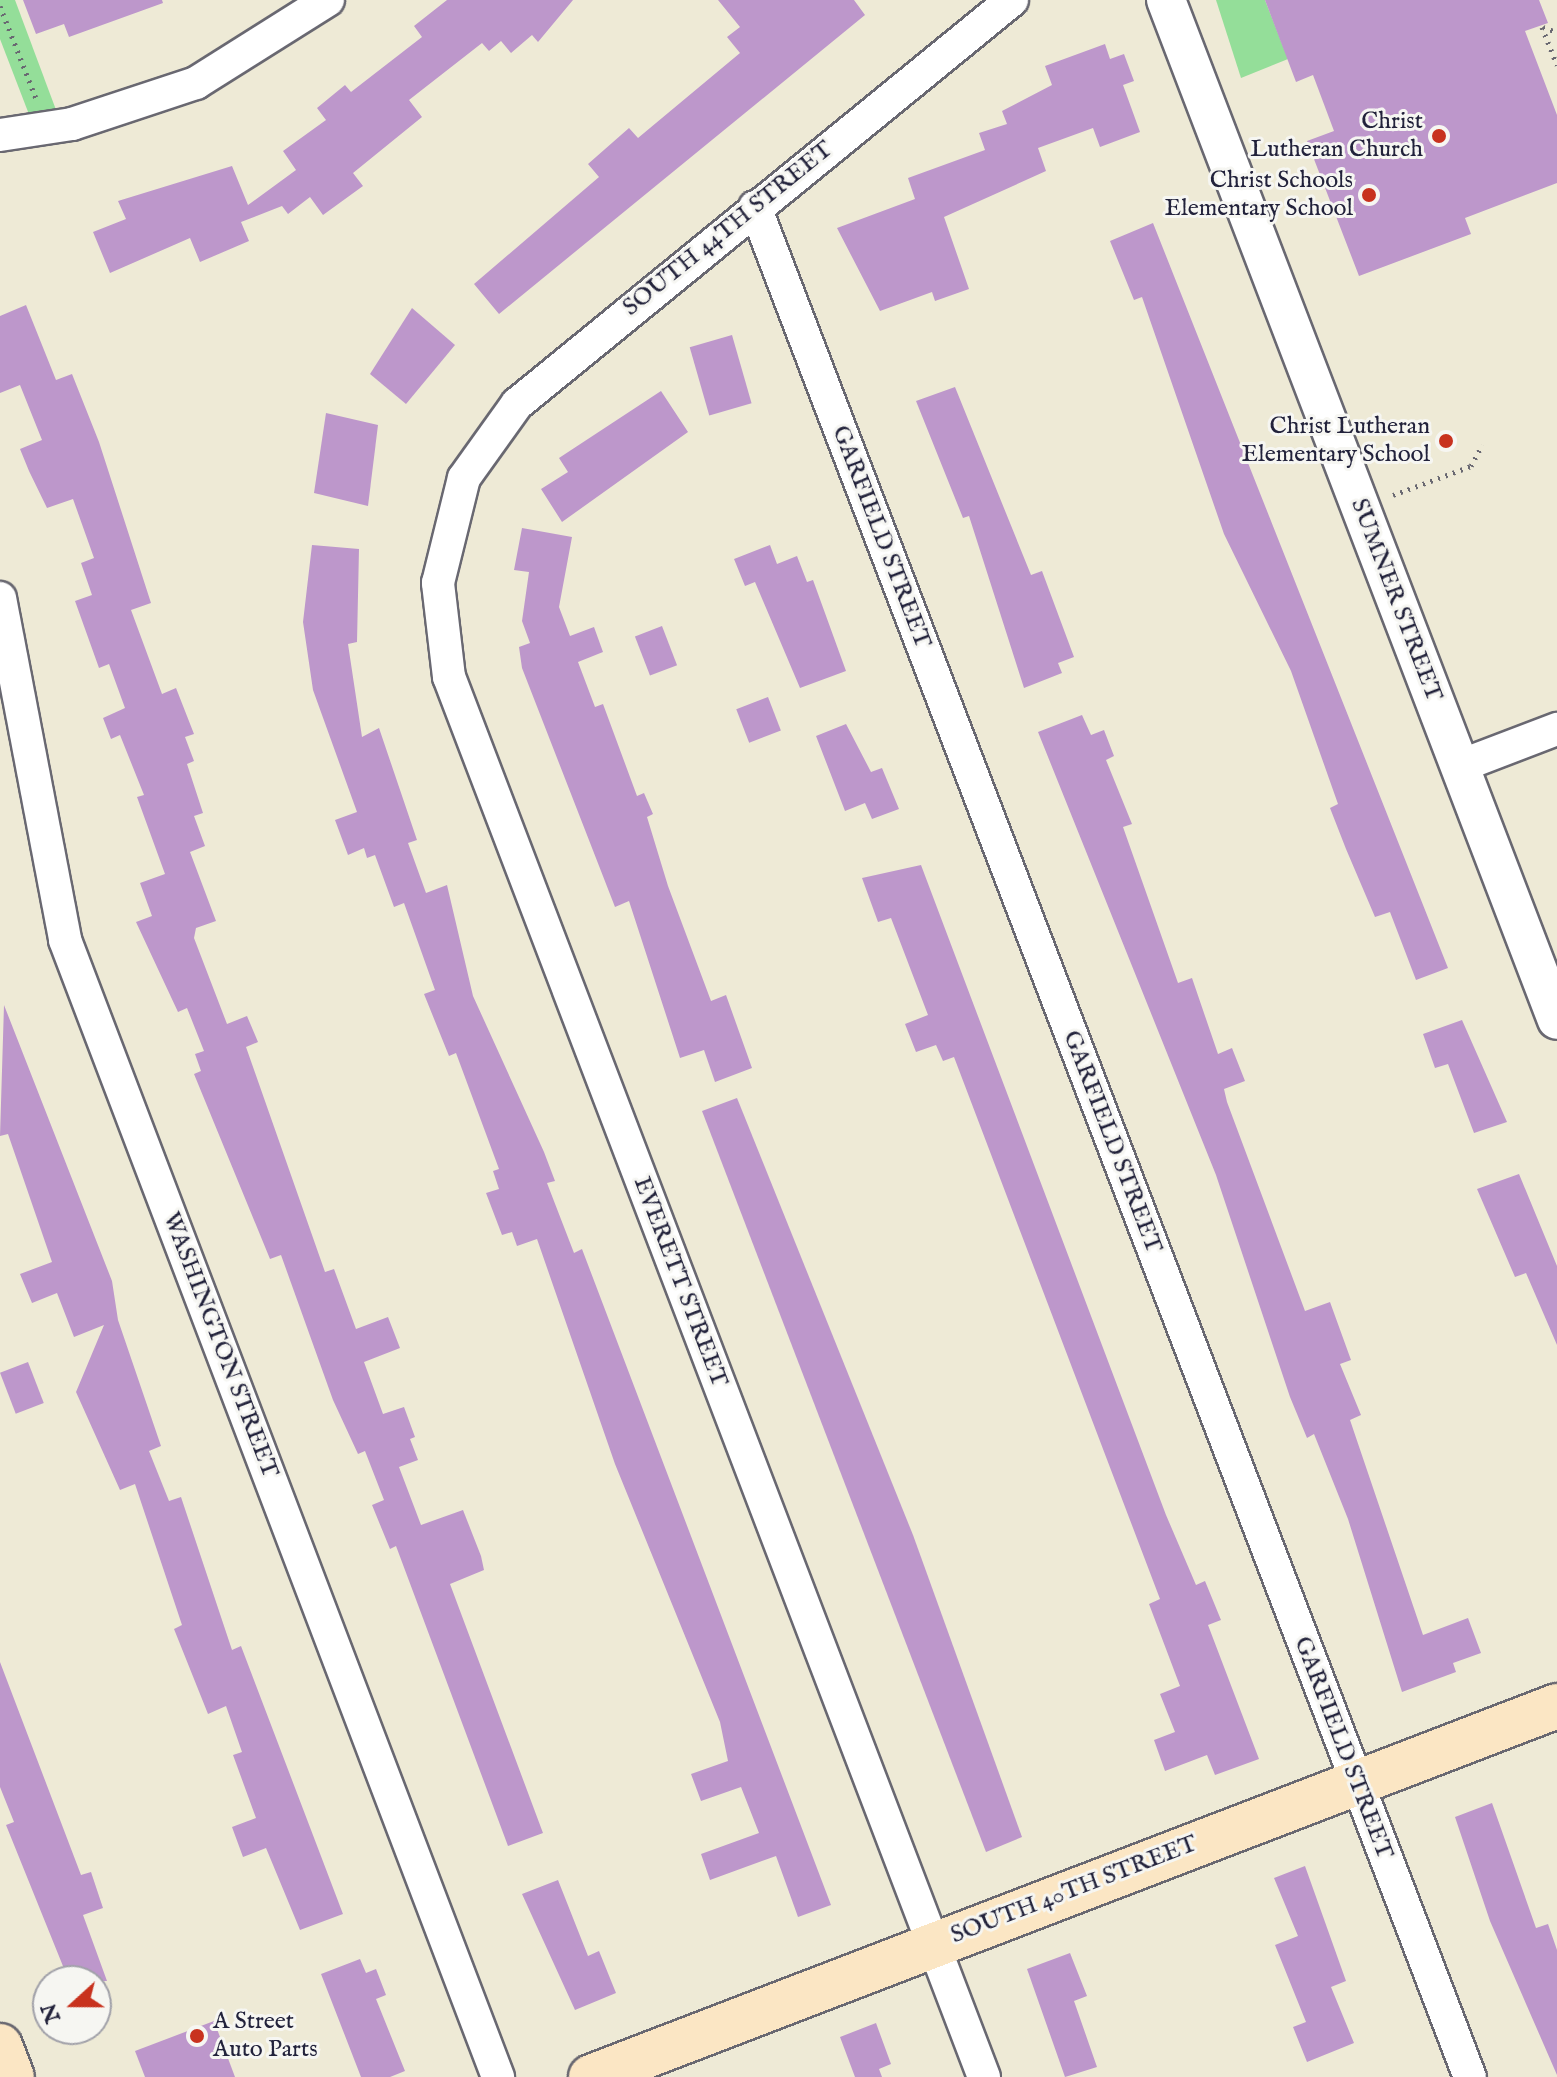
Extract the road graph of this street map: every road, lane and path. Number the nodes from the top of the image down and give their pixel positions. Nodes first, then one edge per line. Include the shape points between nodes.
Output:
1 (328, 0) edge
2 (1012, 0) edge
3 (1166, 0) edge
4 (0, 6) edge
5 (1557, 32) edge
6 (1557, 65) edge
7 (47, 128) junction
8 (0, 135) edge
9 (755, 207) junction
10 (1482, 445) dead end
11 (464, 478) joint
12 (1393, 495) dead end
13 (0, 598) edge
14 (1557, 729) edge
15 (1460, 766) junction
16 (1557, 1020) edge
17 (1557, 1706) edge
18 (1356, 1782) junction
19 (933, 1944) junction
20 (0, 2046) edge
21 (12, 2077) edge
22 (498, 2077) edge
23 (591, 2077) edge
24 (984, 2077) edge
25 (1470, 2077) edge

1 - 7 street via 196,83
2 - 9 street, SOUTH 44TH STREET
3 - 15 street, SUMNER STREET
4 - 7 path
5 - 6 path via 1542,27
7 - 8 street
9 - 11 street, SOUTH 44TH STREET via 517,404
9 - 18 street, GARFIELD STREET
10 - 12 path via 1471,466
11 - 19 street, EVERETT STREET via 438,583 449,677
13 - 22 street, WASHINGTON STREET via 65,940
14 - 15 street
15 - 16 street, SUMNER STREET
17 - 18 main road, SOUTH 40TH STREET
18 - 19 main road, SOUTH 40TH STREET
18 - 25 street, GARFIELD STREET
19 - 23 main road, SOUTH 40TH STREET
19 - 24 street, EVERETT STREET
20 - 21 main road

